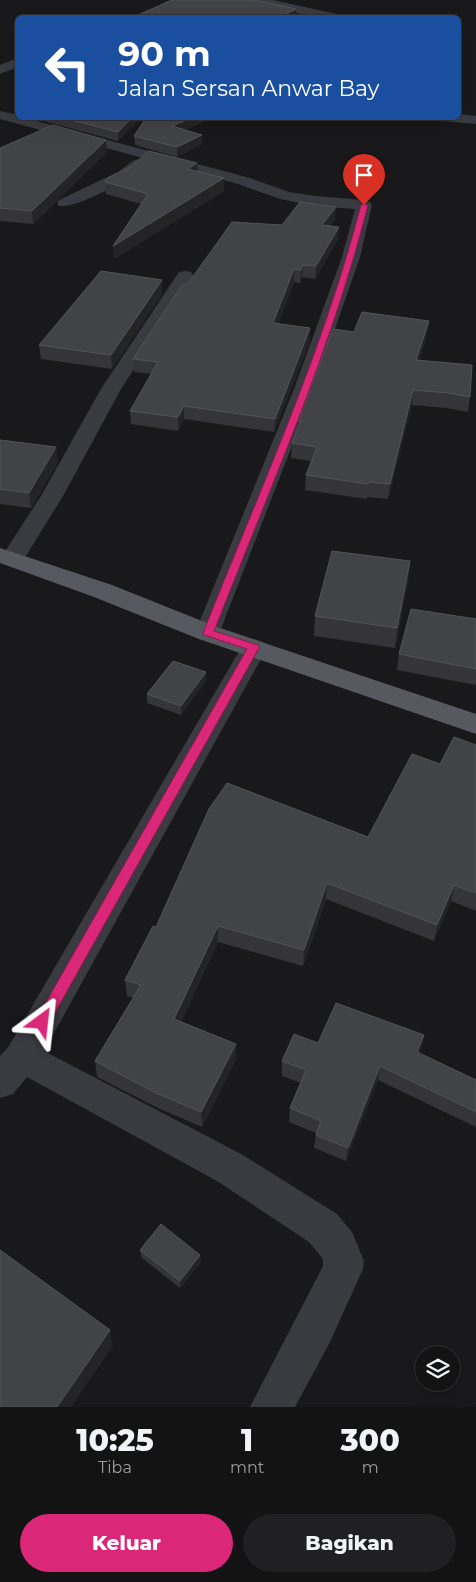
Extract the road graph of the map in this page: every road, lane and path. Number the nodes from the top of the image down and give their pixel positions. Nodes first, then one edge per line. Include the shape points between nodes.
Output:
1 (258, 0) edge
2 (323, 15) edge
3 (15, 55) edge
4 (0, 70) edge
5 (0, 115) edge
6 (15, 119) edge
7 (461, 119) edge
8 (18, 120) edge
9 (476, 120) edge
10 (53, 130) junction
11 (35, 138) edge
12 (146, 156) junction
13 (66, 203) dead end
14 (186, 276) dead end
15 (6, 557) edge
16 (208, 633) junction
17 (254, 648) junction
18 (476, 724) edge
19 (11, 1069) edge
20 (272, 1407) edge

1 - 2 street
3 - 4 street
5 - 6 street
7 - 9 street
8 - 10 street
10 - 11 street
10 - 12 street
12 - 13 street via 124,175
12 - 16 street via 244,181 286,196 364,205 351,257 304,389
14 - 15 street via 111,389 52,496
15 - 16 main road via 104,591
16 - 17 main road
17 - 18 main road
17 - 19 street
19 - 20 street via 230,1168 322,1228 338,1246 344,1261 343,1269

